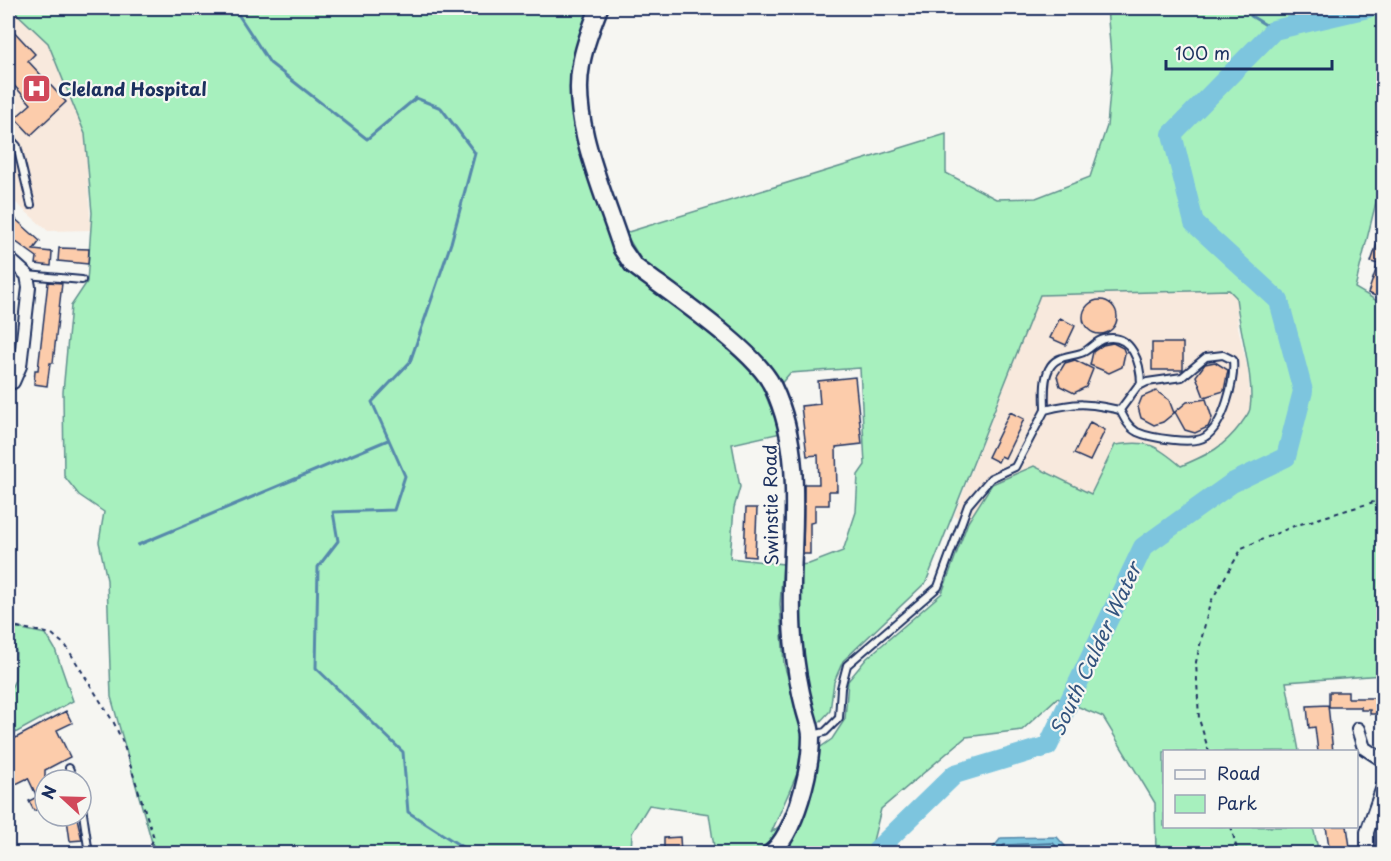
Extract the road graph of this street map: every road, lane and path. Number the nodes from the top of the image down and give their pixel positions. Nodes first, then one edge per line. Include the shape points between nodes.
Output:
1 (599, 8) edge
2 (8, 136) edge
3 (31, 205) dead end
4 (8, 258) edge
5 (27, 274) junction
6 (82, 280) dead end
7 (8, 380) edge
8 (1141, 385) junction
9 (1045, 410) junction
10 (1120, 410) junction
11 (1383, 504) edge
12 (8, 625) edge
13 (1358, 729) dead end
14 (811, 735) junction
15 (1208, 750) edge
16 (1383, 761) edge
17 (1383, 784) edge
18 (85, 828) edge
19 (1232, 828) edge
20 (89, 854) edge
21 (146, 854) edge
22 (770, 854) edge
23 (1238, 854) edge
24 (1367, 854) edge

1 - 14 street, Swinstie Road via 580,65 579,91 585,132 622,249 633,265 752,359 773,385 783,414 792,446 793,640
2 - 3 lane via 17,146
4 - 5 street
5 - 6 lane
5 - 7 street via 20,366 13,382
8 - 9 lane via 1138,357 1131,348 1112,338 1102,339 1083,353 1057,360 1049,369
8 - 10 lane
8 - 10 lane via 1182,377 1206,357 1223,355 1233,360 1230,392 1208,436 1199,440 1137,432 1126,423
9 - 10 lane via 1075,403
9 - 14 lane via 1015,467 991,478 968,505 938,587 847,665 839,718 825,732
11 - 15 path via 1377,501 1294,526 1242,548 1210,603 1196,662 1199,719
12 - 21 path via 52,634 66,646 114,723 154,838
13 - 16 street via 1364,748
14 - 22 street, Swinstie Road via 793,820 780,846
17 - 24 street via 1367,832
18 - 20 lane
19 - 23 path

